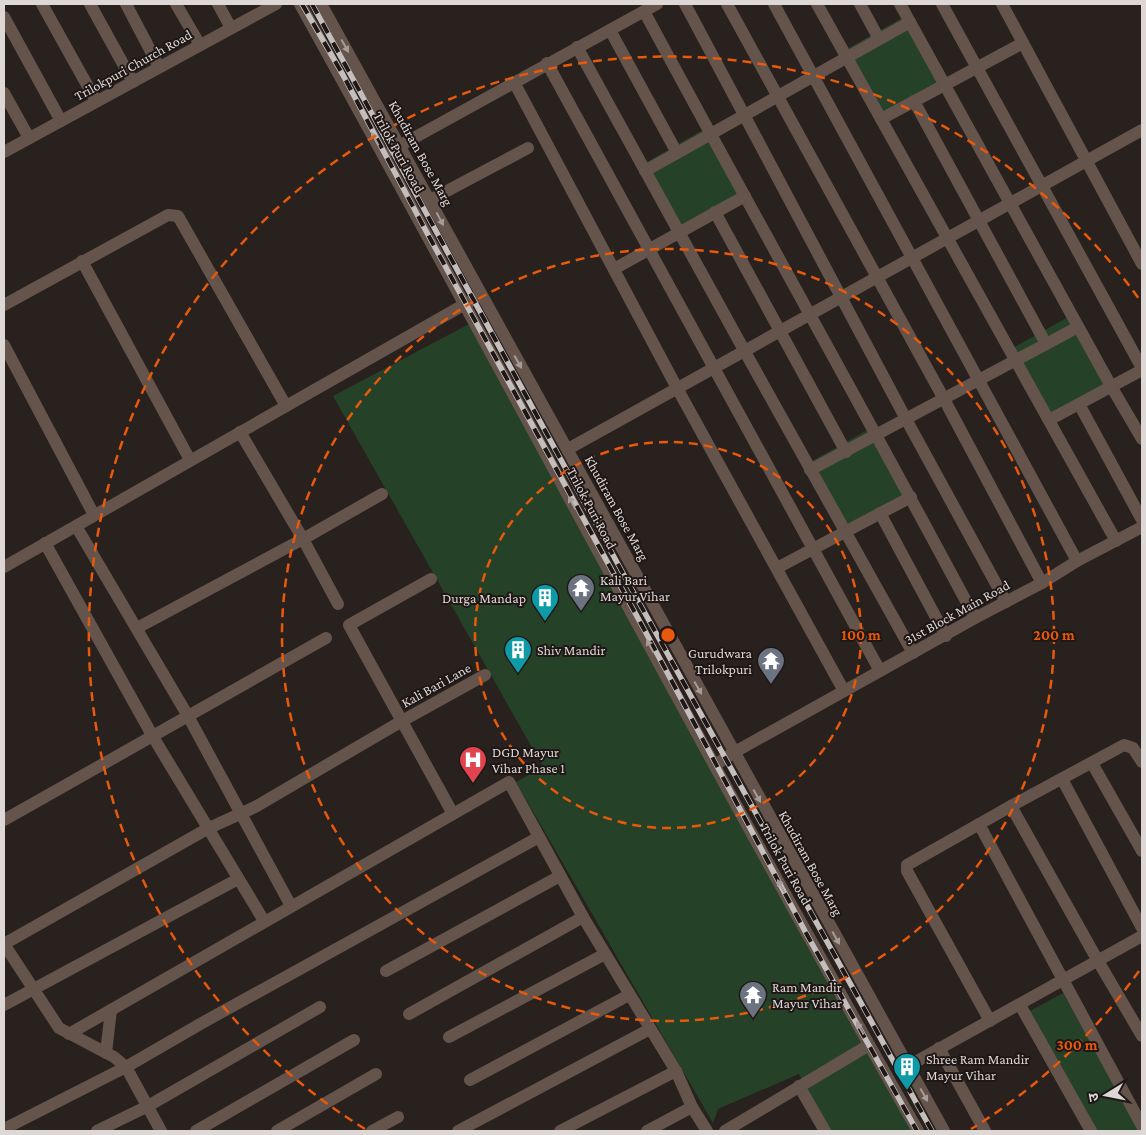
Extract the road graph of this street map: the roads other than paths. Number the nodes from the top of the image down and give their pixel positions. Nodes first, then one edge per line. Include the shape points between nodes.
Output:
1 (42, 4) edge
2 (90, 4) edge
3 (126, 4) edge
4 (176, 4) edge
5 (218, 4) edge
6 (276, 4) edge
7 (300, 4) edge
8 (321, 4) edge
9 (657, 4) edge
10 (685, 4) edge
11 (728, 4) edge
12 (774, 4) edge
13 (817, 4) edge
14 (860, 4) edge
15 (900, 4) edge
16 (942, 4) edge
17 (1002, 4) edge
18 (255, 9) edge
19 (644, 11) junction
20 (4, 17) edge
21 (910, 22) junction
22 (231, 28) junction
23 (610, 30) junction
24 (879, 39) junction
25 (1023, 43) junction
26 (200, 45) junction
27 (577, 47) junction
28 (846, 58) junction
29 (547, 63) junction
30 (160, 67) junction
31 (977, 67) junction
32 (813, 76) junction
33 (133, 82) junction
34 (514, 82) junction
35 (945, 84) junction
36 (4, 93) edge
37 (779, 95) junction
38 (96, 101) junction
39 (914, 101) junction
40 (744, 114) junction
41 (881, 119) junction
42 (61, 121) junction
43 (1142, 130) edge
44 (710, 134) junction
45 (29, 138) junction
46 (400, 146) junction
47 (528, 148) dead end
48 (4, 152) edge
49 (677, 153) junction
50 (384, 155) junction
51 (1086, 161) junction
52 (645, 171) junction
53 (1042, 185) junction
54 (745, 196) junction
55 (430, 200) junction
56 (1010, 203) junction
57 (715, 212) junction
58 (979, 220) junction
59 (679, 232) junction
60 (947, 238) junction
61 (649, 248) junction
62 (912, 257) junction
63 (82, 261) junction
64 (1142, 264) edge
65 (614, 268) junction
66 (877, 278) junction
67 (481, 295) junction
68 (842, 297) junction
69 (465, 304) junction
70 (4, 305) edge
71 (809, 315) junction
72 (1078, 326) junction
73 (780, 331) junction
74 (1046, 344) junction
75 (4, 345) edge
76 (744, 350) junction
77 (1015, 360) junction
78 (713, 368) junction
79 (1142, 369) edge
80 (979, 380) junction
81 (1112, 386) junction
82 (678, 388) junction
83 (944, 399) junction
84 (1079, 404) junction
85 (286, 406) junction
86 (906, 419) junction
87 (1049, 420) junction
88 (240, 432) junction
89 (877, 435) junction
90 (1142, 439) edge
91 (568, 449) junction
92 (846, 452) junction
93 (190, 460) junction
94 (810, 470) junction
95 (382, 494) dead end
96 (911, 497) junction
97 (880, 513) junction
98 (94, 515) junction
99 (1142, 520) edge
100 (76, 526) junction
101 (1142, 527) edge
102 (845, 531) junction
103 (303, 539) junction
104 (1116, 541) junction
105 (45, 543) junction
106 (814, 548) junction
107 (1077, 561) junction
108 (4, 566) edge
109 (777, 568) junction
110 (431, 579) dead end
111 (1042, 583) junction
112 (1006, 602) junction
113 (338, 604) dead end
114 (975, 618) junction
115 (137, 628) junction
116 (946, 636) junction
117 (326, 638) dead end
118 (913, 653) junction
119 (880, 671) junction
120 (485, 675) dead end
121 (844, 691) junction
122 (188, 716) junction
123 (402, 721) junction
124 (152, 735) junction
125 (733, 753) junction
126 (1092, 762) junction
127 (1142, 762) edge
128 (715, 765) junction
129 (1062, 779) junction
130 (1011, 806) junction
131 (240, 814) junction
132 (453, 814) junction
133 (4, 820) edge
134 (979, 824) junction
135 (208, 829) junction
136 (539, 838) junction
137 (1142, 851) edge
138 (560, 876) junction
139 (238, 879) junction
140 (291, 906) junction
141 (583, 917) junction
142 (264, 922) junction
143 (1142, 928) edge
144 (1142, 936) edge
145 (4, 944) edge
146 (606, 954) junction
147 (1098, 961) junction
148 (386, 971) dead end
149 (1064, 981) junction
150 (32, 989) junction
151 (629, 995) junction
152 (4, 1005) edge
153 (1020, 1005) junction
154 (320, 1006) dead end
155 (110, 1010) junction
156 (409, 1014) dead end
157 (990, 1021) junction
158 (650, 1029) junction
159 (69, 1034) junction
160 (1142, 1036) edge
161 (449, 1037) dead end
162 (354, 1040) dead end
163 (869, 1045) junction
164 (939, 1048) junction
165 (106, 1053) junction
166 (908, 1066) junction
167 (126, 1067) junction
168 (676, 1071) junction
169 (376, 1074) dead end
170 (470, 1080) dead end
171 (799, 1086) junction
172 (148, 1106) junction
173 (692, 1107) junction
174 (398, 1117) dead end
175 (1142, 1126) edge
176 (4, 1129) edge
177 (97, 1131) edge
178 (161, 1131) edge
179 (196, 1131) edge
180 (277, 1131) edge
181 (372, 1131) edge
182 (458, 1131) edge
183 (560, 1131) edge
184 (647, 1131) edge
185 (707, 1131) edge
186 (725, 1131) edge
187 (824, 1131) edge
188 (918, 1131) edge
189 (944, 1131) edge
190 (985, 1131) edge
191 (1091, 1131) edge

1 - 38 street
2 - 33 street
3 - 30 street
4 - 26 street
5 - 22 street
6 - 18 street, Trilokpuri Church Road
50 -> 7 street, Trilok Puri Road
8 -> 46 street, Khudiram Bose Marg
9 - 19 street
10 - 40 street
11 - 37 street
12 - 32 street
13 - 28 street
14 - 24 street
15 - 21 street
16 - 31 street
17 - 25 street
18 - 22 street, Trilokpuri Church Road
19 - 23 street
19 - 44 street
20 - 42 street
21 - 24 street
21 - 35 street
22 - 26 street, Trilokpuri Church Road
23 - 27 street
23 - 49 street
24 - 28 street
25 - 31 street
25 - 51 street
26 - 30 street, Trilokpuri Church Road
27 - 29 street
27 - 52 street
28 - 32 street
28 - 41 street
29 - 34 street
29 - 61 street
30 - 33 street, Trilokpuri Church Road
31 - 35 street
31 - 53 street
32 - 37 street
32 - 62 street
33 - 38 street, Trilokpuri Church Road
34 - 46 street
34 - 65 street
35 - 39 street
35 - 56 street
36 - 45 street
37 - 40 street
37 - 66 street
38 - 42 street, Trilokpuri Church Road
39 - 41 street
39 - 58 street
40 - 44 street
40 - 68 street
41 - 60 street
42 - 45 street, Trilokpuri Church Road
43 - 51 street
44 - 49 street
44 - 54 street
45 - 48 street, Trilokpuri Church Road
46 - 50 street
46 - 55 street, Khudiram Bose Marg
47 - 55 street
49 - 52 street
50 - 69 street, Trilok Puri Road
51 - 53 street
51 - 64 street
52 - 59 street
53 - 56 street
53 - 79 street
54 - 57 street
54 - 71 street
55 -> 67 street, Khudiram Bose Marg
56 - 58 street
56 - 72 street
57 - 59 street
57 - 73 street
58 - 60 street
58 - 74 street
59 - 61 street
59 - 76 street
60 - 62 street
60 - 77 street
61 - 65 street
61 - 78 street
62 - 66 street
62 - 80 street
63 - 70 street
63 - 85 street via 168,215 178,216
63 - 93 street
65 - 82 street
66 - 68 street
66 - 83 street
67 - 69 street
67 -> 91 street, Khudiram Bose Marg
68 - 71 street
68 - 86 street
69 - 85 street
128 -> 69 street, Trilok Puri Road
71 - 73 street
71 - 89 street
72 - 74 street
72 - 81 street
73 - 76 street
73 - 92 street
74 - 77 street
75 - 98 street
76 - 78 street
76 - 94 street
77 - 80 street
77 - 87 street
78 - 82 street
78 - 106 street
79 - 81 street
80 - 83 street
80 - 107 street
81 - 84 street
81 - 90 street
82 - 91 street
82 - 109 street
83 - 86 street
83 - 111 street
84 - 87 street
84 - 99 street
85 - 88 street
86 - 89 street
86 - 112 street
87 - 104 street
88 - 93 street
88 - 103 street
89 - 92 street
89 - 96 street
91 -> 125 street, Khudiram Bose Marg
92 - 94 street
93 - 98 street
94 - 102 street
95 - 103 street
96 - 97 street
96 - 114 street
97 - 102 street
97 - 116 street
98 - 100 street
100 - 105 street
100 - 115 street
101 - 104 street, 31st Block Main Road
102 - 106 street
102 - 118 street
103 - 113 street
103 - 115 street
104 - 107 street, 31st Block Main Road
105 - 108 street
105 - 124 street
106 - 109 street
106 - 119 street
107 - 111 street, 31st Block Main Road
109 - 121 street
110 - 123 street via 349,625
111 - 112 street, 31st Block Main Road
112 - 114 street, 31st Block Main Road
114 - 116 street, 31st Block Main Road
115 - 122 street
116 - 118 street, 31st Block Main Road
117 - 122 street
118 - 119 street, 31st Block Main Road
119 - 121 street, 31st Block Main Road
120 - 123 street, Kali Bari Lane
121 - 125 street, 31st Block Main Road
122 - 124 street
122 - 131 street
123 - 131 street, Kali Bari Lane
123 - 132 street
124 - 133 street
124 - 135 street
125 - 128 street, 31st Block Main Road
125 -> 166 street, Khudiram Bose Marg
126 - 127 street via 1124,746 1133,748
126 - 129 street
126 - 137 street
163 -> 128 street, Trilok Puri Road
129 - 130 street
129 - 143 street
130 - 134 street
130 - 147 street
131 - 135 street, Kali Bari Lane
131 - 140 street
132 - 136 street via 509,782
132 - 140 street
134 - 149 street
134 - 157 street via 906,867
135 - 139 street
135 - 145 street, Kali Bari Lane
136 - 138 street
136 - 167 street
138 - 141 street
138 - 148 street
139 - 142 street
139 - 150 street
140 - 142 street
141 - 146 street
141 - 156 street
142 - 155 street
144 - 147 street
145 - 150 street
146 - 151 street
146 - 161 street
147 - 149 street
147 - 160 street
149 - 153 street
149 - 175 street
150 - 152 street
150 - 159 street via 59,1028
151 - 158 street
151 - 170 street
153 - 157 street
153 - 191 street
154 - 172 street
155 - 159 street
155 - 165 street
157 - 164 street
158 - 168 street
158 - 182 street
159 - 165 street
162 - 179 street
163 - 171 street
163 - 188 street, Trilok Puri Road
164 - 166 street
164 - 190 street
165 - 167 street
166 -> 189 street, Khudiram Bose Marg
167 - 172 street
167 - 176 street
168 - 173 street
168 - 183 street
169 - 180 street
171 - 186 street
171 - 187 street
172 - 177 street
172 - 178 street
173 - 184 street
173 - 185 street
174 - 181 street

